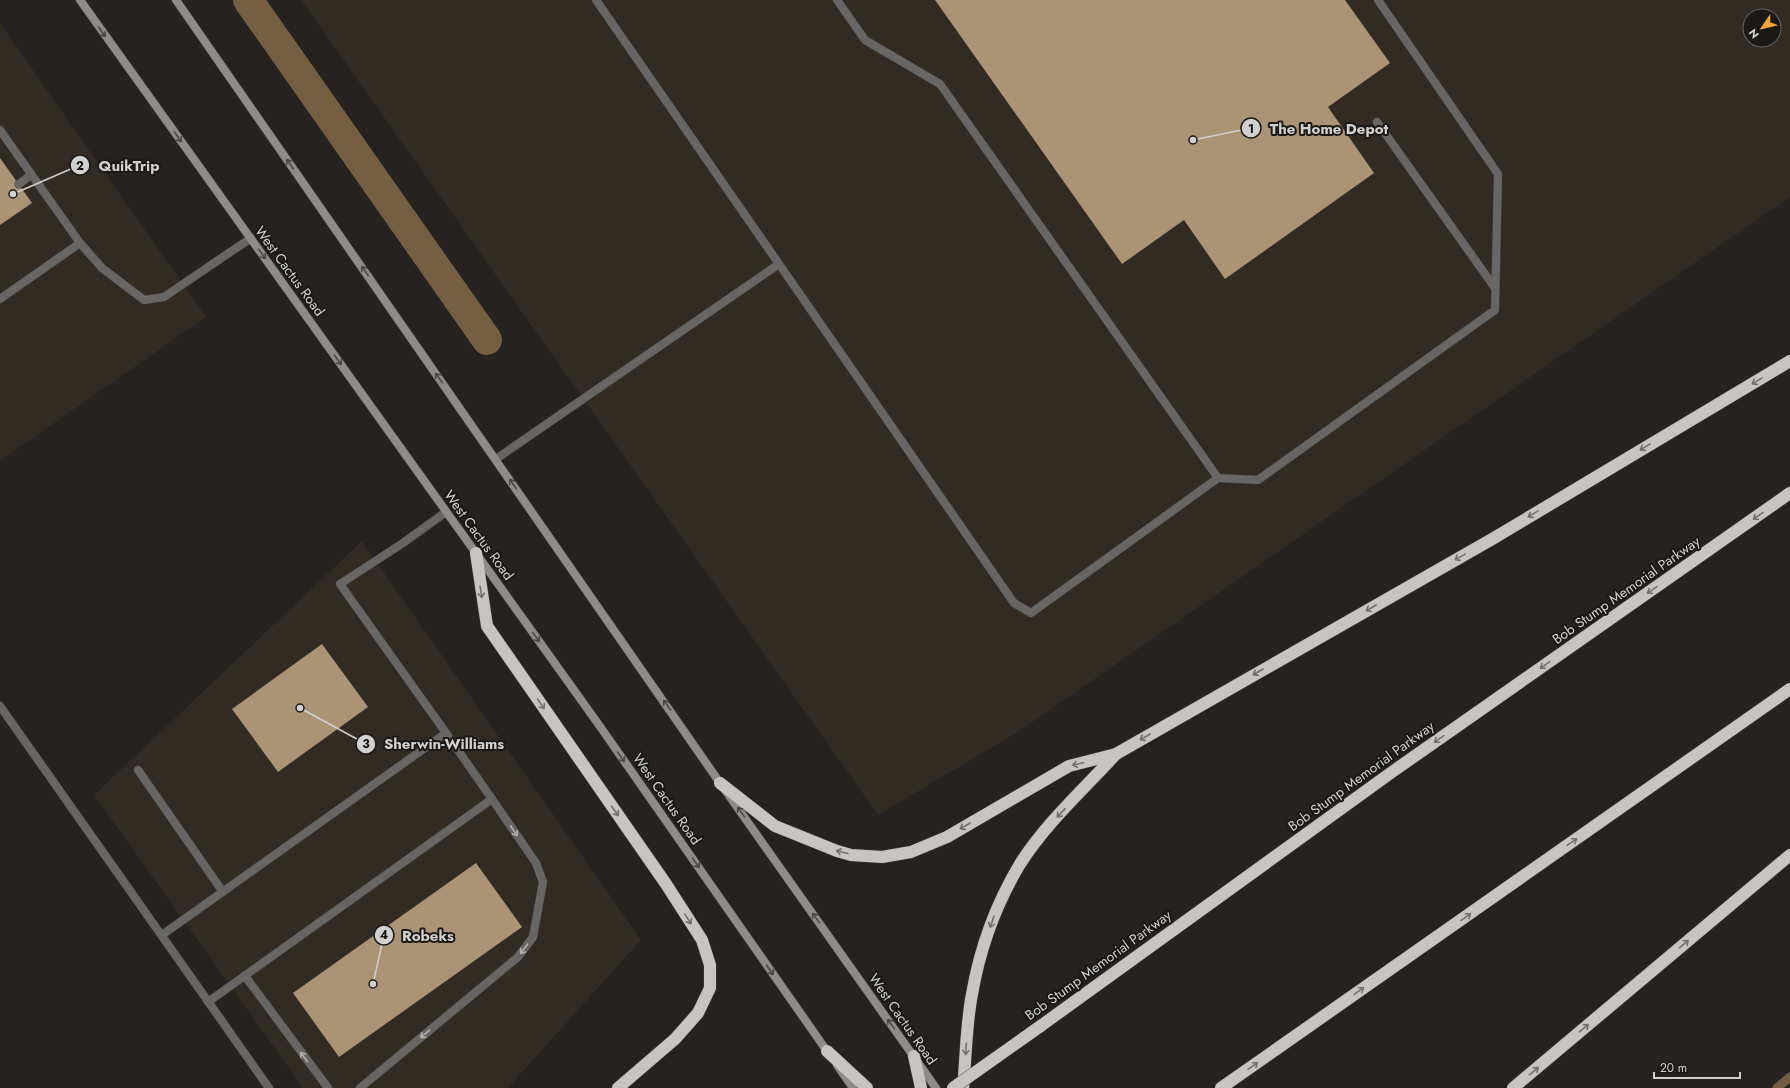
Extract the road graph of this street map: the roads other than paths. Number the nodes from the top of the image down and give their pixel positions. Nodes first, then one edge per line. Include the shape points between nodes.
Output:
1 (80, 0) edge
2 (176, 0) edge
3 (596, 0) edge
4 (837, 0) edge
5 (1378, 0) edge
6 (1377, 122) dead end
7 (1, 134) edge
8 (31, 175) junction
9 (18, 184) dead end
10 (251, 238) junction
11 (80, 243) junction
12 (779, 264) junction
13 (1495, 288) junction
14 (0, 299) edge
15 (1790, 361) edge
16 (496, 459) junction
17 (1218, 478) junction
18 (1790, 493) edge
19 (446, 512) junction
20 (476, 553) junction
21 (1790, 689) edge
22 (0, 706) edge
23 (446, 733) junction
24 (1116, 754) junction
25 (138, 770) dead end
26 (720, 783) junction
27 (492, 799) junction
28 (1790, 855) edge
29 (223, 892) junction
30 (162, 935) junction
31 (245, 976) junction
32 (208, 1002) junction
33 (827, 1051) junction
34 (914, 1056) junction
35 (269, 1088) edge
36 (328, 1088) edge
37 (360, 1088) edge
38 (618, 1088) edge
39 (853, 1088) edge
40 (868, 1088) edge
41 (921, 1088) edge
42 (936, 1088) edge
43 (953, 1088) edge
44 (963, 1088) edge
45 (1221, 1088) edge
46 (1513, 1088) edge

1 -> 10 main road, West Cactus Road
16 -> 2 main road, West Cactus Road
3 - 12 lane
4 - 17 lane via 865,40 940,84
5 - 13 lane via 1498,174
6 - 13 lane
7 - 8 lane
8 - 9 lane
8 - 11 lane
10 - 11 lane via 164,297 144,300 102,268
10 -> 19 main road, West Cactus Road
11 - 14 lane
12 - 16 lane
12 - 17 lane via 1014,603 1031,613
13 - 17 lane via 1495,310 1258,480
15 -> 24 highway via 1494,538
26 -> 16 main road, West Cactus Road
18 -> 43 highway, Bob Stump Memorial Parkway, bridge via 1392,772
19 - 20 main road, West Cactus Road
19 - 23 lane via 340,584
20 -> 33 main road, West Cactus Road
20 -> 38 highway via 487,626 666,884 702,940 710,965 710,988 698,1014 675,1039
45 -> 21 highway
22 - 30 lane
23 - 27 lane
23 - 29 lane
24 -> 26 highway via 1069,766 947,836 910,852 882,857 851,855 837,851 775,826
24 -> 44 highway via 1053,822 1021,863 998,904 986,938 972,994
25 - 29 lane
34 -> 26 main road, West Cactus Road
27 - 31 lane
27 -> 37 lane via 536,863 543,882 533,937 518,957
46 -> 28 highway
29 - 30 lane
30 - 32 lane
31 - 32 lane
36 -> 31 lane
32 - 35 lane
33 - 39 main road, West Cactus Road
33 - 40 highway
34 - 41 highway
34 - 42 main road, West Cactus Road

